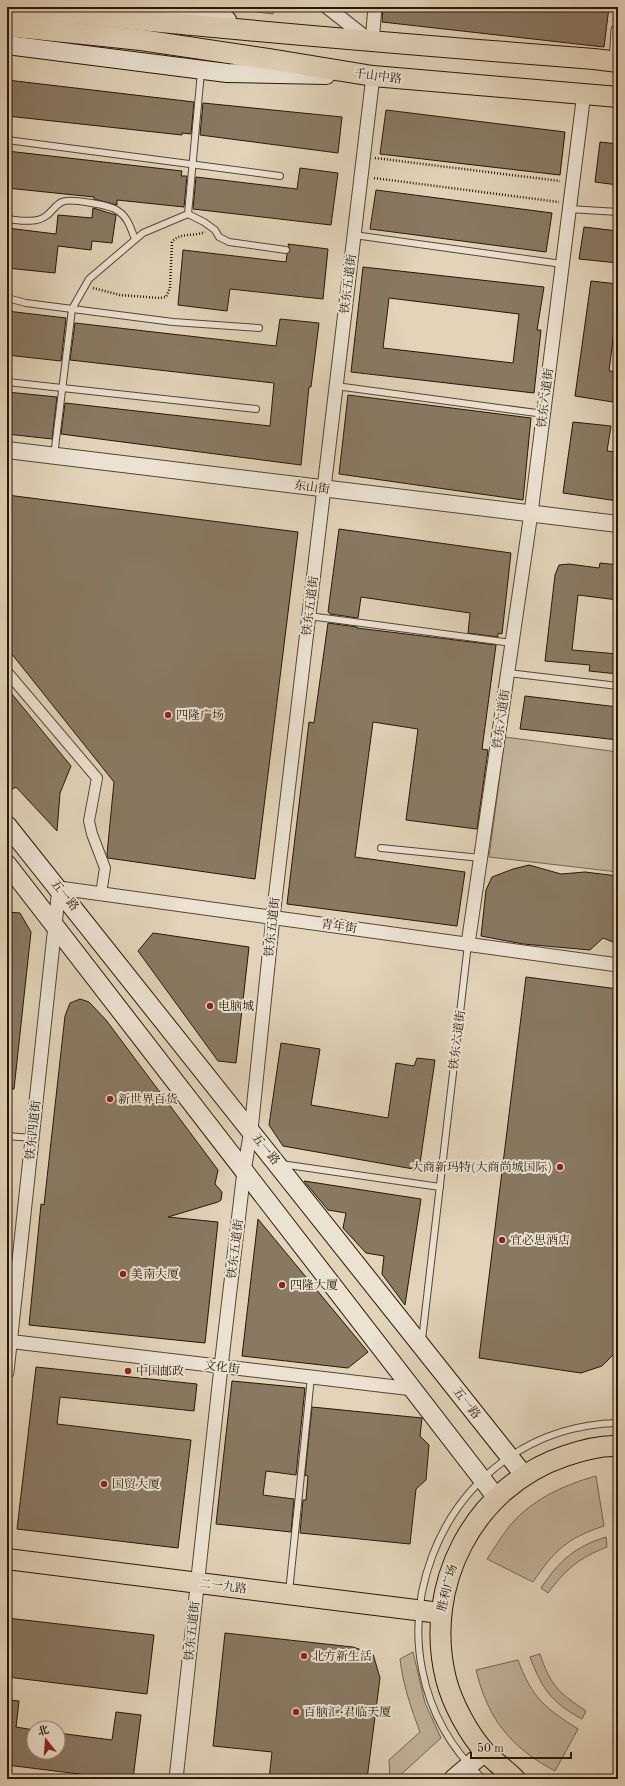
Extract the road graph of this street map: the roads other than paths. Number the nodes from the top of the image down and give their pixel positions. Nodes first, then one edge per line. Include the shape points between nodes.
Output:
1 (14, 7) edge
2 (327, 7) edge
3 (375, 7) edge
4 (142, 23) edge
5 (7, 26) edge
6 (618, 30) edge
7 (372, 42) junction
8 (7, 45) edge
9 (617, 62) edge
10 (202, 70) junction
11 (373, 76) junction
12 (584, 93) junction
13 (618, 97) edge
14 (7, 140) edge
15 (193, 163) junction
16 (280, 176) dead end
17 (570, 206) junction
18 (618, 212) edge
19 (188, 214) junction
20 (7, 219) edge
21 (354, 235) junction
22 (135, 239) junction
23 (286, 250) dead end
24 (562, 264) junction
25 (7, 298) edge
26 (72, 309) junction
27 (259, 328) dead end
28 (7, 382) edge
29 (336, 386) junction
30 (62, 388) junction
31 (256, 409) dead end
32 (544, 414) junction
33 (7, 450) edge
34 (54, 456) junction
35 (324, 488) junction
36 (531, 513) junction
37 (618, 524) edge
38 (309, 616) junction
39 (512, 643) junction
40 (7, 672) edge
41 (508, 673) junction
42 (618, 686) edge
43 (7, 825) edge
44 (381, 848) dead end
45 (481, 858) junction
46 (7, 864) edge
47 (15, 884) edge
48 (59, 888) junction
49 (102, 894) junction
50 (273, 917) junction
51 (54, 926) junction
52 (468, 944) junction
53 (618, 965) edge
54 (251, 1130) junction
55 (7, 1136) edge
56 (32, 1138) junction
57 (277, 1163) junction
58 (244, 1171) junction
59 (440, 1187) junction
60 (8, 1341) edge
61 (422, 1346) junction
62 (221, 1367) junction
63 (7, 1372) edge
64 (311, 1377) junction
65 (413, 1389) junction
66 (618, 1423) edge
67 (616, 1443) edge
68 (510, 1457) junction
69 (524, 1475) junction
70 (483, 1479) junction
71 (496, 1497) junction
72 (7, 1559) edge
73 (196, 1583) junction
74 (288, 1594) junction
75 (418, 1611) junction
76 (440, 1613) junction
77 (485, 1752) junction
78 (469, 1766) junction
79 (176, 1779) edge
80 (453, 1779) edge
81 (483, 1779) edge
82 (515, 1779) edge

1 - 4 main road
2 - 7 street
3 - 7 street
4 - 5 main road
4 - 7 main road
4 - 11 main road, 千山中路 via 268,59
6 - 9 street
7 - 9 main road
8 - 10 main road
10 - 11 main road via 227,73
10 - 15 lane
11 - 12 main road, 千山中路
11 - 21 street, 铁东五道街
12 - 13 main road, 千山中路
12 - 17 street, 铁东六道街
14 - 15 lane
15 - 16 lane
15 - 19 lane
17 - 18 lane
17 - 24 street, 铁东六道街
19 - 22 lane via 143,233
19 - 23 lane via 209,225 219,237 229,242
20 - 22 lane via 33,221 46,217 63,201 91,203 118,210 127,219
21 - 24 lane
21 - 29 street, 铁东五道街
22 - 26 lane via 89,279
24 - 32 street, 铁东六道街
25 - 26 lane
26 - 27 lane via 173,322
26 - 30 lane
28 - 30 lane
29 - 32 lane
29 - 35 street, 铁东五道街
30 - 31 lane
30 - 34 lane
32 - 36 street, 铁东六道街
33 - 34 street, 东山街
34 - 35 street, 东山街
35 - 36 street, 东山街
35 - 38 street, 铁东五道街
36 - 37 street, 东山街
36 - 39 street, 铁东六道街
38 - 39 lane
38 - 50 street, 铁东五道街
39 - 41 street, 铁东六道街
40 - 49 street via 97,778 89,820 105,868
41 - 42 lane
41 - 45 street, 铁东六道街
43 - 48 main road, 五一路
44 - 45 lane
45 - 52 street, 铁东六道街
46 - 47 main road
47 - 51 main road
48 - 49 street, 青年街
48 - 51 street, 铁东四道街
48 - 54 main road, 五一路
49 - 50 street, 青年街
50 - 52 street, 青年街
50 - 54 street, 铁东五道街
51 - 56 street, 铁东四道街
51 - 58 main road
52 - 53 street, 青年街
52 - 59 lane, 铁东六道街
54 - 57 main road, 五一路
54 - 58 street, 铁东五道街
55 - 56 lane
56 - 60 street, 铁东四道街
57 - 59 lane
57 - 61 main road, 五一路
58 - 62 street, 铁东五道街
58 - 65 main road
59 - 61 lane, 铁东六道街
60 - 62 street, 文化街
60 - 63 street, 铁东四道街
61 - 68 main road, 五一路
62 - 64 street, 文化街
62 - 73 street, 铁东五道街
64 - 65 street, 文化街
64 - 74 lane
65 - 70 main road
66 - 68 lane via 585,1426 559,1433
67 - 69 main road, 胜利广场 via 552,1460
68 - 69 main road, 五一路
68 - 70 lane
69 - 71 main road, 胜利广场
70 - 71 main road
70 - 75 lane via 458,1507 438,1539 425,1574
71 - 76 main road, 胜利广场 via 468,1531 449,1570
72 - 73 main road, 二一九路
73 - 74 main road, 二一九路
73 - 79 street, 铁东五道街
74 - 75 main road, 二一九路
75 - 76 main road, 二一九路
75 - 78 lane via 421,1667 431,1702 447,1736
76 - 77 main road, 胜利广场 via 439,1638 446,1680 462,1718
77 - 78 main road
77 - 82 main road, 胜利广场
78 - 80 main road
78 - 81 lane

